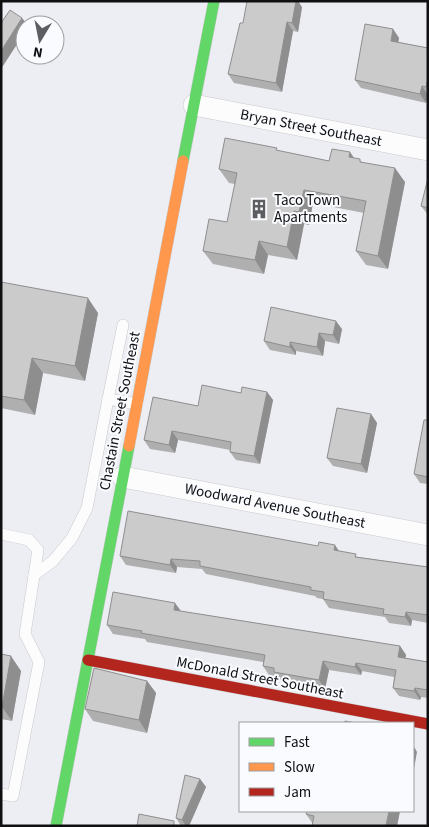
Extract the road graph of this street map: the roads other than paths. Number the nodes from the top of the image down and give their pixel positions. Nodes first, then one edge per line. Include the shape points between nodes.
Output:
1 (214, 1) edge
2 (194, 105) junction
3 (428, 150) edge
4 (123, 325) dead end
5 (108, 399) junction
6 (137, 404) junction
7 (123, 477) junction
8 (1, 534) edge
9 (428, 535) edge
10 (34, 575) junction
11 (88, 660) junction
12 (428, 724) edge
13 (1, 794) edge
14 (56, 826) edge

1 - 2 street, Chastain Street Southeast
2 - 3 street, Bryan Street Southeast
2 - 6 street, Chastain Street Southeast
4 - 5 lane
5 - 6 lane
5 - 10 lane via 87,508 72,538 53,561
6 - 7 street, Chastain Street Southeast
7 - 9 street, Woodward Avenue Southeast
7 - 11 street, Chastain Street Southeast
8 - 10 lane via 29,540 38,550
10 - 13 lane via 25,634 39,662 13,796
11 - 12 street, McDonald Street Southeast
11 - 14 street, Chastain Street Southeast

